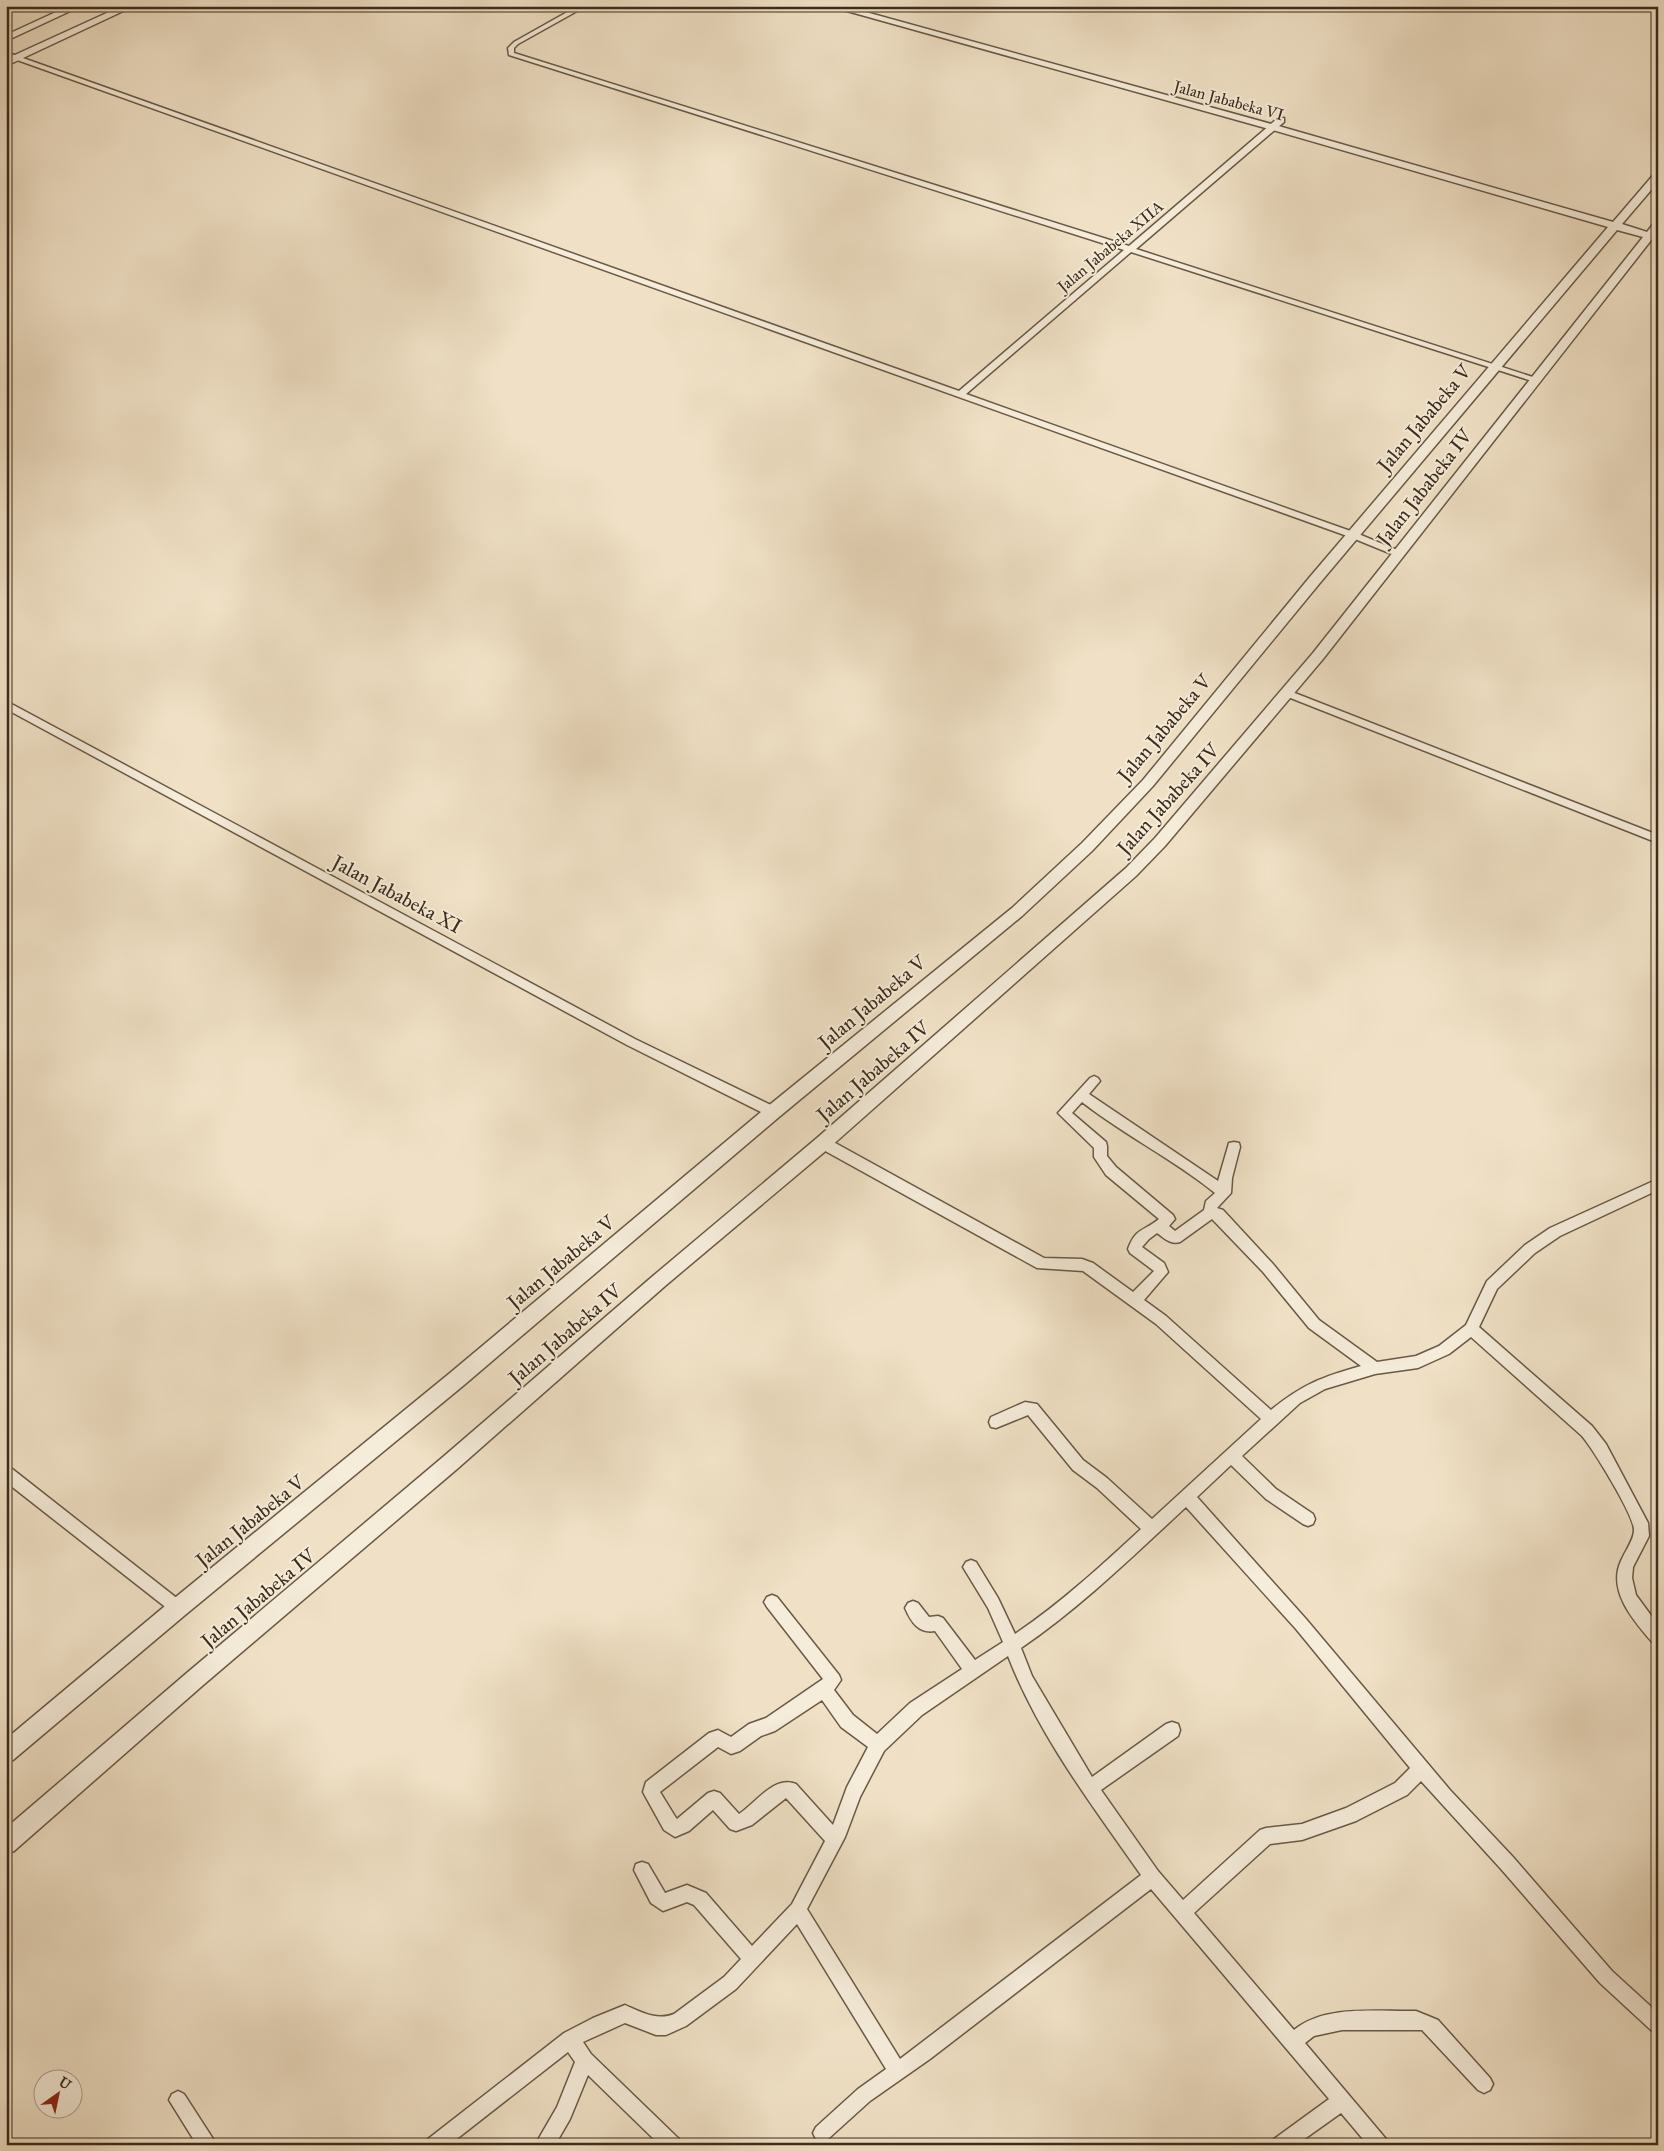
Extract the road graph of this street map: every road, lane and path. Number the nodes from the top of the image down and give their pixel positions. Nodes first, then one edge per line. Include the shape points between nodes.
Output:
1 (77, 6) edge
2 (130, 6) edge
3 (583, 6) edge
4 (833, 6) edge
5 (870, 6) edge
6 (6, 38) edge
7 (11, 58) edge
8 (1281, 120) junction
9 (1272, 127) junction
10 (1393, 151) dead end
11 (1658, 175) edge
12 (1618, 219) junction
13 (1656, 230) edge
14 (1129, 249) junction
15 (1496, 366) junction
16 (1535, 379) junction
17 (960, 394) junction
18 (1353, 535) junction
19 (1399, 554) junction
20 (1287, 694) junction
21 (6, 704) edge
22 (1658, 839) edge
23 (1094, 1081) dead end
24 (1081, 1095) junction
25 (773, 1112) junction
26 (823, 1143) junction
27 (1234, 1147) dead end
28 (1658, 1184) edge
29 (1224, 1193) junction
30 (1210, 1213) junction
31 (1159, 1227) junction
32 (1134, 1301) junction
33 (1471, 1329) junction
34 (1375, 1368) junction
35 (1271, 1419) junction
36 (996, 1422) dead end
37 (1231, 1455) junction
38 (6, 1473) edge
39 (1186, 1496) junction
40 (1308, 1519) dead end
41 (1151, 1528) junction
42 (971, 1567) dead end
43 (772, 1602) dead end
44 (178, 1608) junction
45 (914, 1608) dead end
46 (1658, 1637) edge
47 (1011, 1643) junction
48 (973, 1670) junction
49 (824, 1689) junction
50 (1172, 1730) dead end
51 (878, 1745) junction
52 (6, 1753) edge
53 (1421, 1770) junction
54 (1090, 1788) junction
55 (835, 1839) junction
56 (6, 1843) edge
57 (642, 1870) dead end
58 (1152, 1877) junction
59 (798, 1910) junction
60 (1182, 1913) junction
61 (752, 1959) junction
62 (1658, 2025) edge
63 (570, 2039) junction
64 (1292, 2042) junction
65 (585, 2060) junction
66 (897, 2070) junction
67 (1484, 2084) dead end
68 (178, 2100) dead end
69 (1342, 2101) junction
70 (822, 2133) dead end
71 (208, 2145) edge
72 (434, 2145) edge
73 (544, 2145) edge
74 (673, 2145) edge
75 (1280, 2145) edge
76 (1380, 2145) edge

1 - 6 street
2 - 7 street
3 - 14 street via 516,43 511,54
4 - 9 street, Jalan Jababeka VI
5 - 8 street, Jalan Jababeka VI
7 - 17 street
8 - 9 street, Jalan Jababeka XIIA
8 - 10 street, Jalan Jababeka VI
9 - 12 street, Jalan Jababeka VI
9 - 14 street, Jalan Jababeka XIIA
11 - 12 street, Jalan Jababeka V
12 - 13 street
12 - 15 street, Jalan Jababeka V
13 - 16 street, Jalan Jababeka IV
14 - 15 street
14 - 17 street, Jalan Jababeka XIIA
15 - 16 street
15 - 18 street, Jalan Jababeka V
16 - 19 street, Jalan Jababeka IV
17 - 18 street
18 - 19 street
18 - 25 street, Jalan Jababeka V via 1148,783 1087,847 1017,912
19 - 20 street, Jalan Jababeka IV
20 - 22 street
20 - 26 street, Jalan Jababeka IV via 1131,872
21 - 25 street, Jalan Jababeka XI via 631,1042
23 - 24 street
24 - 29 street via 1126,1128 1179,1158
24 - 31 street via 1065,1115 1101,1146 1100,1157 1111,1171 1168,1218
25 - 44 street, Jalan Jababeka V via 457,1379
26 - 32 street via 1042,1264 1085,1265
26 - 56 street, Jalan Jababeka IV via 659,1280
27 - 29 street
28 - 33 street via 1555,1232 1530,1249 1492,1285
29 - 30 street via 1211,1205
30 - 31 street via 1175,1238
30 - 34 street via 1218,1214 1314,1324
31 - 32 street via 1152,1228 1135,1249 1161,1272
32 - 35 street via 1161,1320
33 - 34 street via 1434,1356 1418,1362
33 - 46 street via 1587,1431 1601,1449 1643,1532 1623,1574 1625,1592
34 - 35 street via 1321,1384 1295,1399
35 - 37 street
36 - 41 street via 1025,1408 1032,1409 1078,1465
37 - 39 street
37 - 40 street via 1271,1494
38 - 44 street
39 - 41 street
39 - 53 street via 1301,1624
41 - 47 street via 1089,1587 1047,1621
42 - 47 street via 993,1603
43 - 49 street via 833,1680
44 - 52 street, Jalan Jababeka V
45 - 48 street via 926,1625 938,1623
47 - 48 street
47 - 54 street via 1026,1681
48 - 51 street via 916,1709
49 - 51 street via 847,1721
49 - 55 street via 769,1725 755,1728 734,1746 715,1738 650,1792 675,1829 714,1799 736,1823 746,1819 782,1790 790,1790
50 - 54 street
51 - 55 street via 853,1793
53 - 60 street via 1401,1789 1350,1815 1302,1832 1266,1836
53 - 62 street via 1507,1862 1606,1977
54 - 58 street
55 - 59 street
57 - 61 street via 663,1902 686,1894 700,1899
58 - 60 street
58 - 66 street via 924,2053
59 - 61 street
59 - 66 street
60 - 64 street
61 - 63 street via 730,1982 673,2023 656,2026 625,2014
63 - 65 street
63 - 72 street
64 - 67 street via 1310,2028 1342,2021 1416,2020 1432,2026
64 - 69 street
65 - 73 street via 564,2113
65 - 74 street
66 - 70 street
68 - 71 street
69 - 75 street
69 - 76 street

